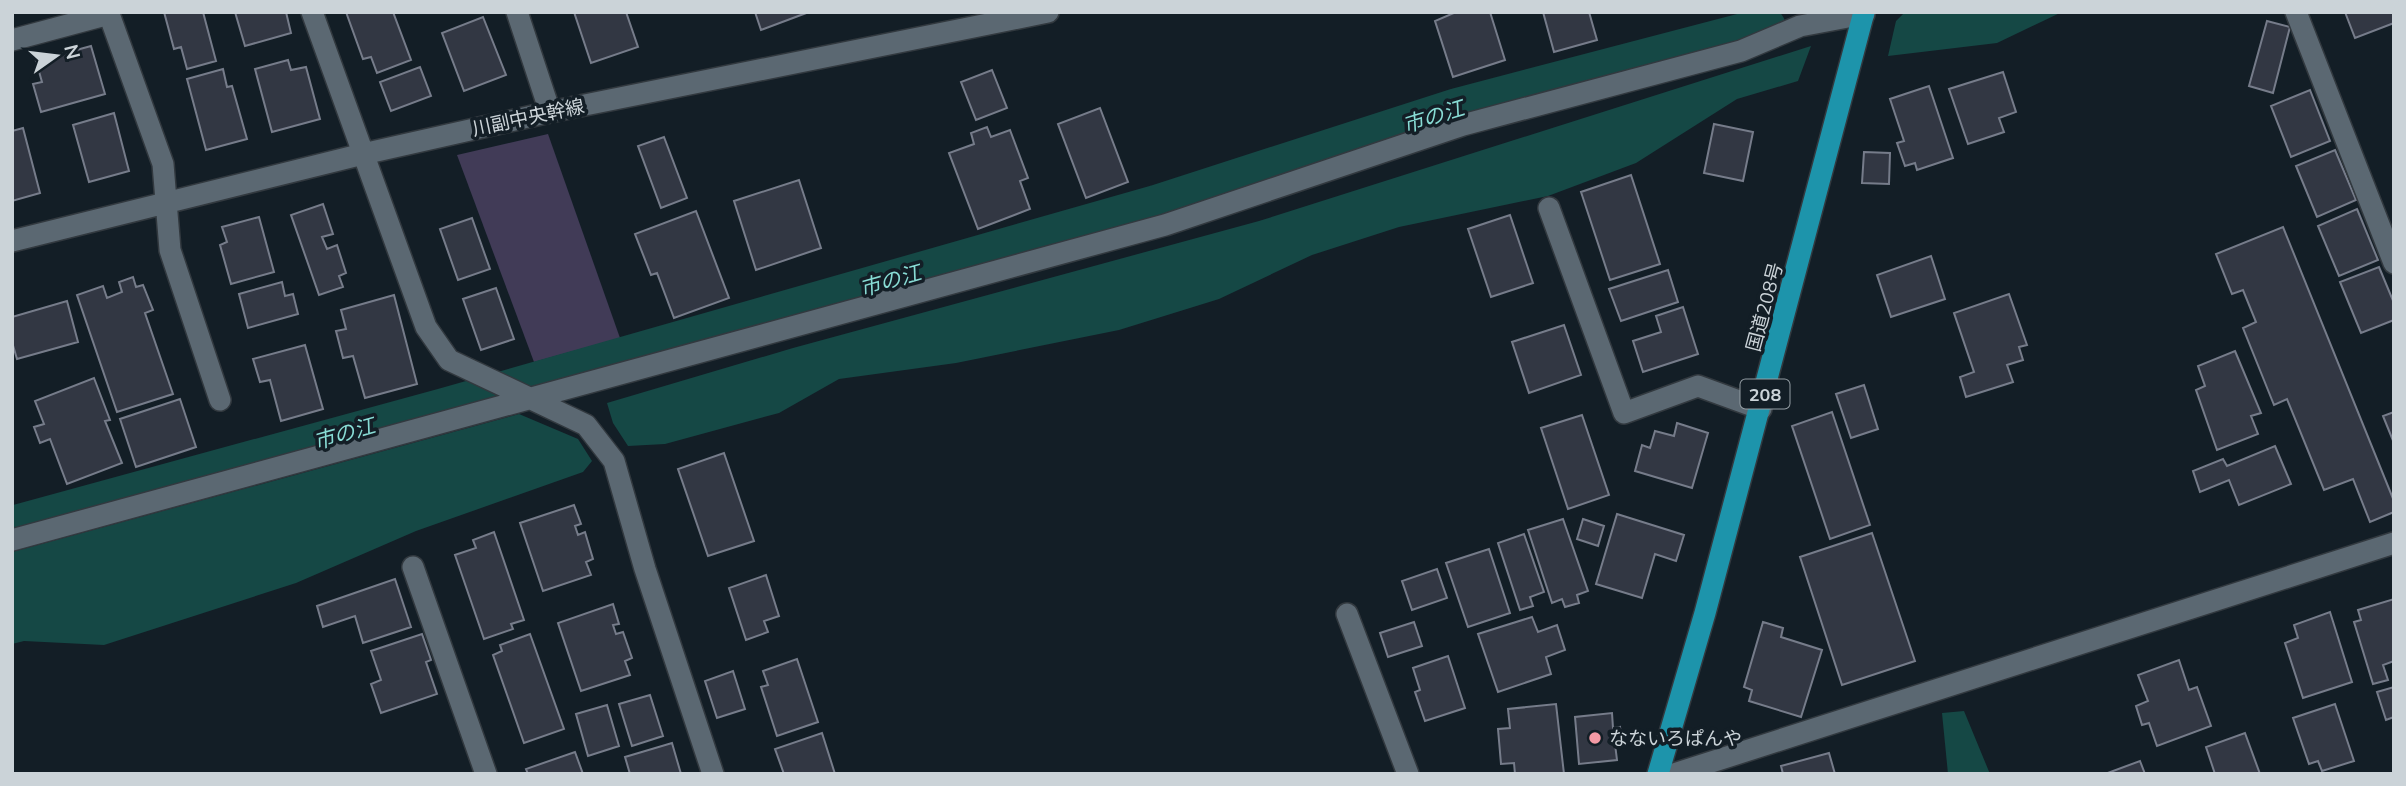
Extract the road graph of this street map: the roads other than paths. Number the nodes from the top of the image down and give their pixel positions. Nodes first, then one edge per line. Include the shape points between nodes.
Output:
1 (312, 12) edge
2 (517, 12) edge
3 (1048, 12) edge
4 (2296, 12) edge
5 (1864, 13) edge
6 (12, 40) edge
7 (550, 111) junction
8 (363, 154) junction
9 (166, 202) junction
10 (1549, 208) dead end
11 (12, 241) edge
12 (2394, 263) edge
13 (535, 398) junction
14 (220, 400) dead end
15 (1760, 409) junction
16 (12, 540) edge
17 (2394, 543) edge
18 (413, 567) dead end
19 (1347, 614) dead end
20 (485, 774) edge
21 (713, 774) edge
22 (1408, 774) edge
23 (1658, 774) edge
24 (1674, 774) edge

1 - 8 street
2 - 7 street
3 - 7 street, 川副中央幹線
4 - 12 street
5 - 13 street via 1800,26 1741,51 1464,125 1165,225
5 - 15 highway, 国道208号 / 208
6 - 9 street via 109,14 163,164
7 - 8 street, 川副中央幹線
8 - 9 street, 川副中央幹線
8 - 13 street via 426,327 449,360
9 - 11 street, 川副中央幹線
9 - 14 street via 170,250
10 - 15 street via 1624,413 1698,386
13 - 16 street
13 - 21 street via 586,425 614,461
15 - 23 highway, 国道208号 / 208
17 - 24 street
18 - 20 street
19 - 22 street

